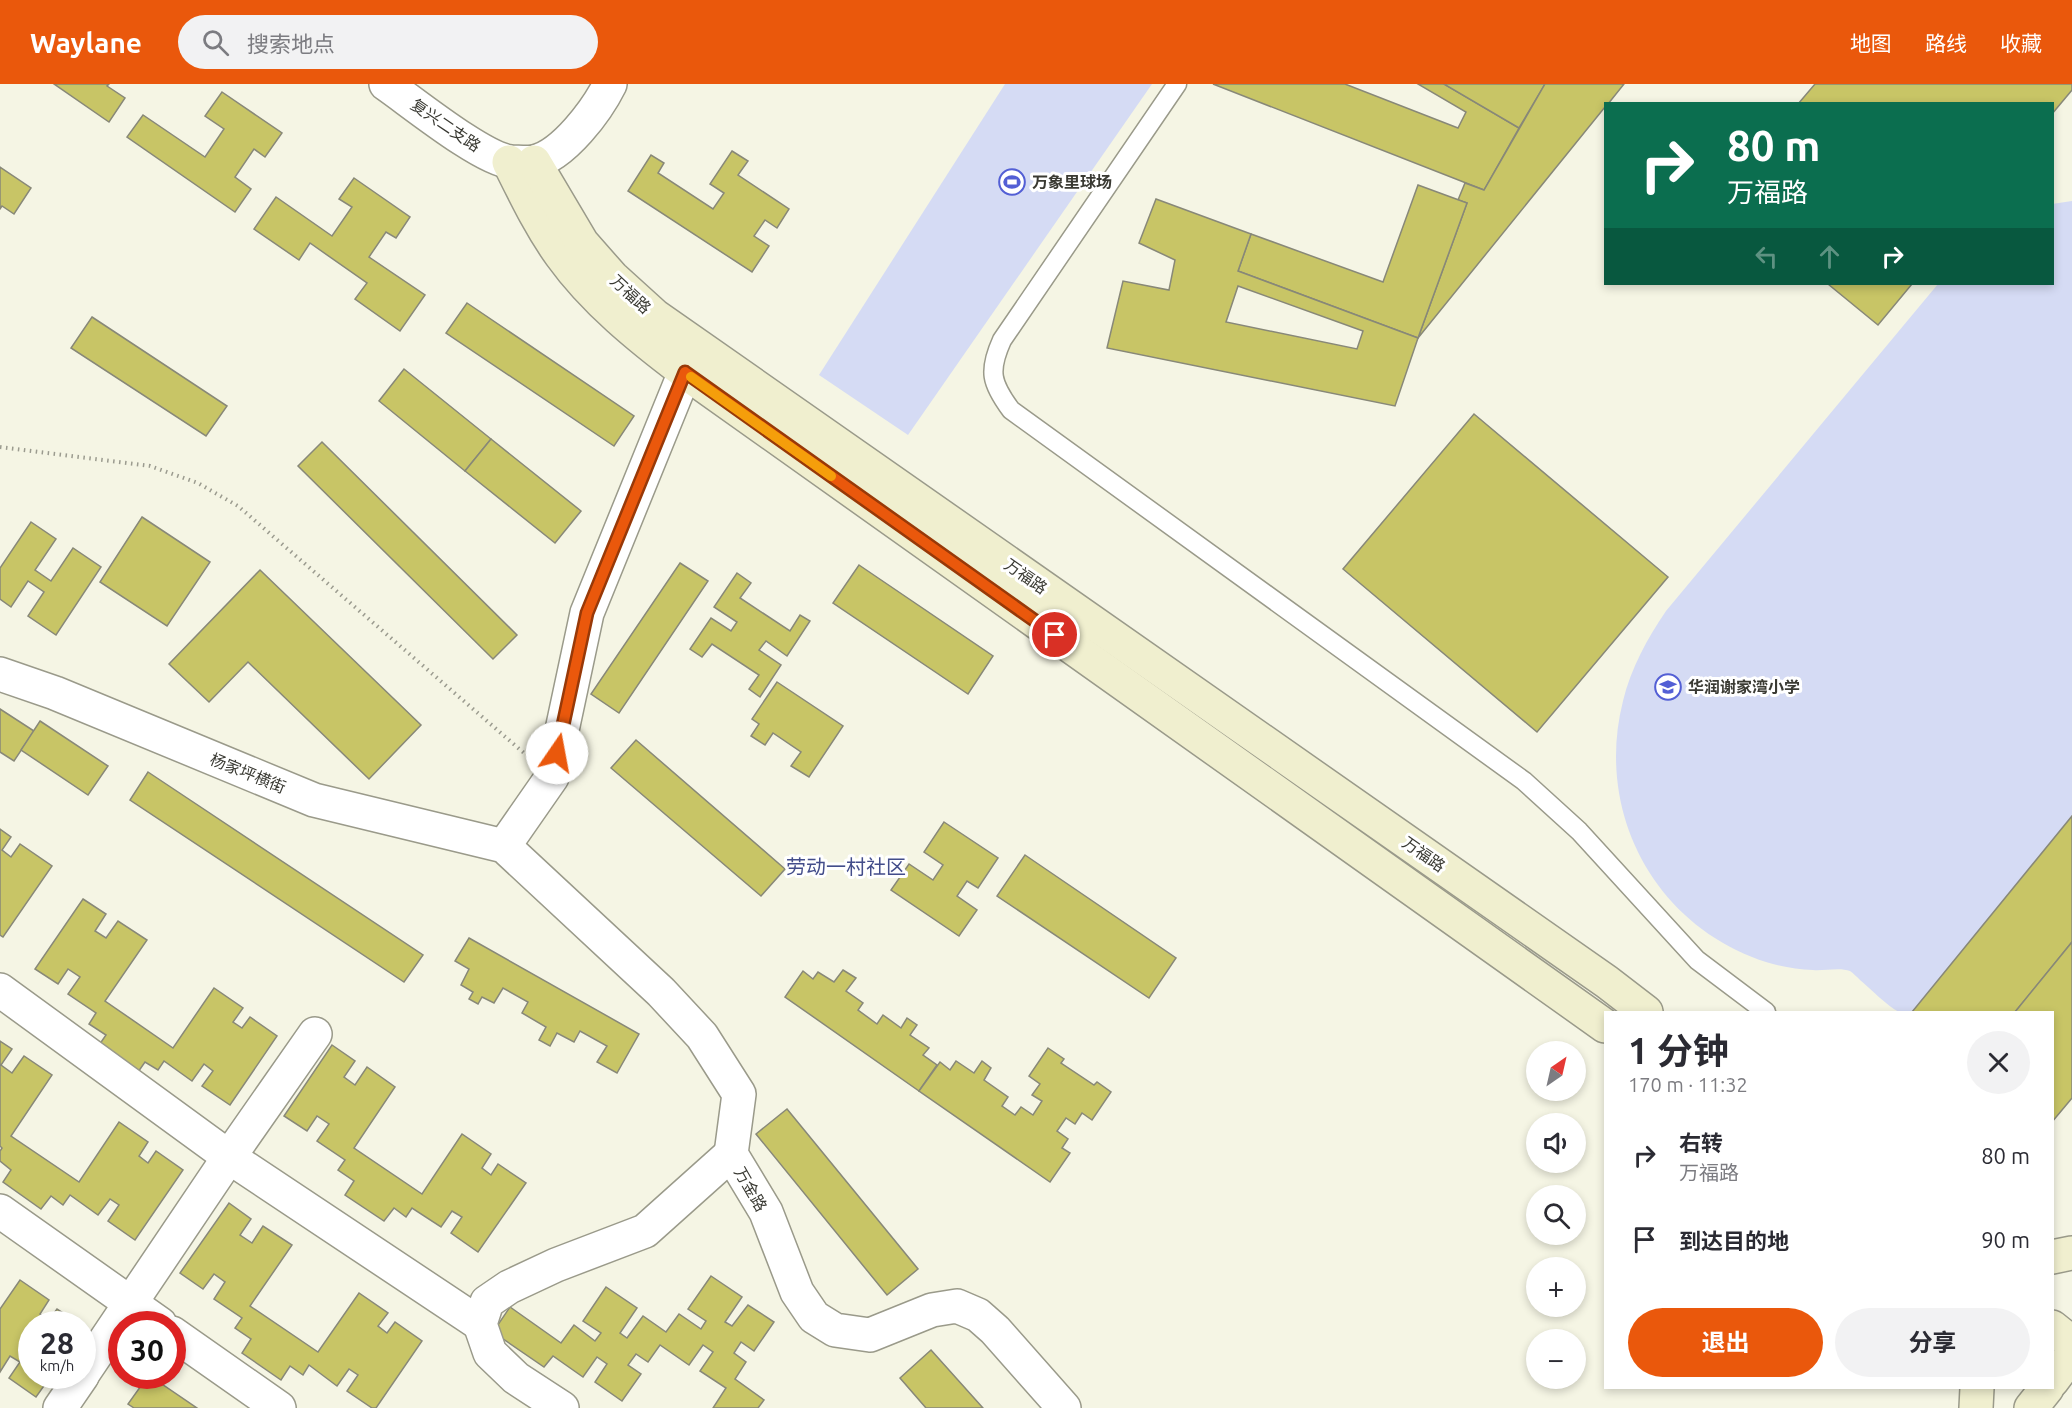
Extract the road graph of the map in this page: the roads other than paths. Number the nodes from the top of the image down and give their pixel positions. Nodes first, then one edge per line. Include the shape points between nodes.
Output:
1 (386, 84) edge
2 (610, 84) edge
3 (1177, 84) edge
4 (522, 162) junction
5 (685, 372) junction
6 (0, 674) edge
7 (504, 846) junction
8 (0, 990) edge
9 (1646, 1011) edge
10 (1765, 1011) edge
11 (1604, 1025) edge
12 (315, 1034) dead end
13 (731, 1154) junction
14 (229, 1157) junction
15 (0, 1211) edge
16 (2072, 1253) edge
17 (2054, 1257) edge
18 (130, 1304) junction
19 (140, 1311) edge
20 (480, 1324) junction
21 (2054, 1329) edge
22 (186, 1343) edge
23 (2072, 1343) edge
24 (96, 1354) edge
25 (73, 1389) edge
26 (1977, 1389) edge
27 (2047, 1389) edge
28 (60, 1408) edge
29 (279, 1408) edge
30 (562, 1408) edge
31 (1064, 1408) edge
32 (1976, 1408) edge
33 (2031, 1408) edge

1 - 4 street, 复兴二支路 via 478,149
2 - 4 street via 583,125 560,148
3 - 10 lane via 1002,340 994,357 992,375 998,393 1011,410 1524,781 1579,831 1697,960
4 - 5 street, 万福路 via 538,219 561,256 637,335
4 - 9 street, 万福路 via 612,278 655,316
5 - 7 street via 587,613 552,777
5 - 11 street, 万福路
6 - 7 street, 杨家坪横街 via 314,800
7 - 13 street, 万金路 via 662,992 702,1036 739,1094
8 - 14 street
12 - 14 street
13 - 20 street via 645,1231 509,1287 487,1302
13 - 31 street, 万金路 via 766,1212 797,1292 814,1317 835,1330 870,1335 932,1310 957,1306 978,1315 994,1330
14 - 18 street
14 - 20 street
15 - 18 street
16 - 17 street
18 - 19 street
18 - 24 street
20 - 30 street via 490,1353 516,1378
21 - 23 street
22 - 29 street
25 - 28 street
26 - 32 street
27 - 33 street

